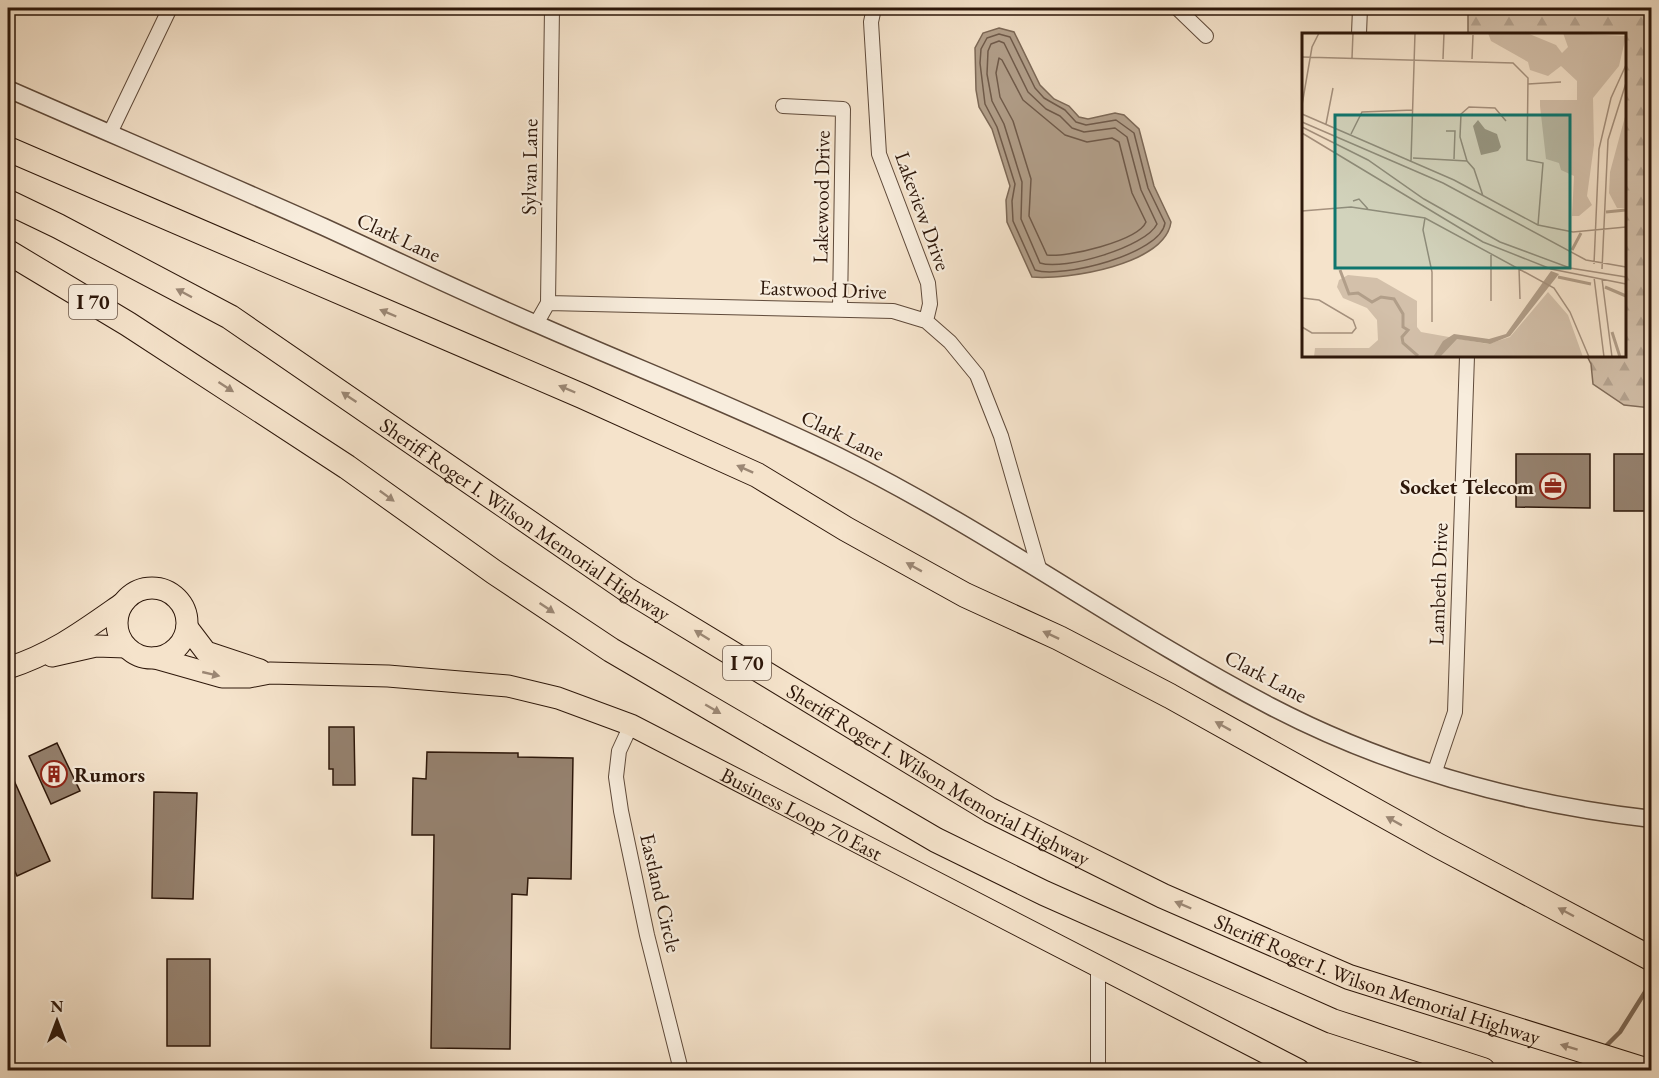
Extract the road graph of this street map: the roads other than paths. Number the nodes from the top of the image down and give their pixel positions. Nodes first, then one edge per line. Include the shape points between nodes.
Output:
1 (170, 8) edge
2 (552, 8) edge
3 (874, 8) edge
4 (1177, 8) edge
5 (1360, 8) edge
6 (1359, 33) edge
7 (1206, 36) dead end
8 (8, 89) edge
9 (783, 106) dead end
10 (110, 133) junction
11 (8, 149) edge
12 (8, 202) edge
13 (8, 252) edge
14 (548, 303) junction
15 (840, 309) junction
16 (926, 321) junction
17 (536, 324) junction
18 (1467, 357) edge
19 (1039, 568) junction
20 (123, 603) junction
21 (187, 627) junction
22 (126, 647) junction
23 (40, 658) junction
24 (155, 658) junction
25 (8, 668) edge
26 (270, 673) junction
27 (631, 725) junction
28 (1434, 774) junction
29 (1652, 819) edge
30 (1652, 959) edge
31 (1098, 968) junction
32 (681, 1071) edge
33 (1098, 1071) edge
34 (1299, 1071) edge
35 (1483, 1071) edge
36 (1645, 1071) edge

1 - 10 street
2 - 14 street, Sylvan Lane
3 - 16 street, Lakeview Drive via 871,22 879,154 928,283 930,304
4 - 7 street
5 - 6 street
8 - 10 street, Clark Lane
9 - 15 street, Lakewood Drive via 843,109
10 - 17 street, Clark Lane
30 -> 11 highway via 1170,696 965,595 757,474
36 -> 12 highway, Sheriff Roger I. Wilson Memorial Highway / I 70 via 1349,977 1163,896 990,810 626,589 230,317
13 -> 35 highway, I 70 via 128,324 347,467 610,650 936,840 1044,893 1332,1021
14 - 15 street, Eastwood Drive
14 - 17 street, Sylvan Lane
15 - 16 street, Eastwood Drive via 893,311
16 - 19 street, Eastwood Drive via 950,342 977,375 1001,436
17 - 19 street, Clark Lane via 840,457
18 - 28 street, Lambeth Drive via 1455,712
19 - 28 street, Clark Lane via 1271,706 1353,744
20 - 21 main road via 134,592 149,588 165,590 178,598 186,612
20 - 22 main road via 117,618 118,633
20 - 23 main road
21 - 24 main road via 182,642 170,653
21 - 26 main road, Business Loop 70 East via 206,652
22 - 23 main road via 96,646
22 - 24 main road
23 - 25 main road
24 -> 26 main road, Business Loop 70 East via 222,677
26 - 27 main road, Business Loop 70 East via 388,676 508,686 558,698
27 - 31 main road, Business Loop 70 East
27 - 32 street, Eastland Circle via 619,751 616,777 647,935
28 - 29 street, Clark Lane via 1547,803
31 - 33 street
31 - 34 main road, Business Loop 70 East

